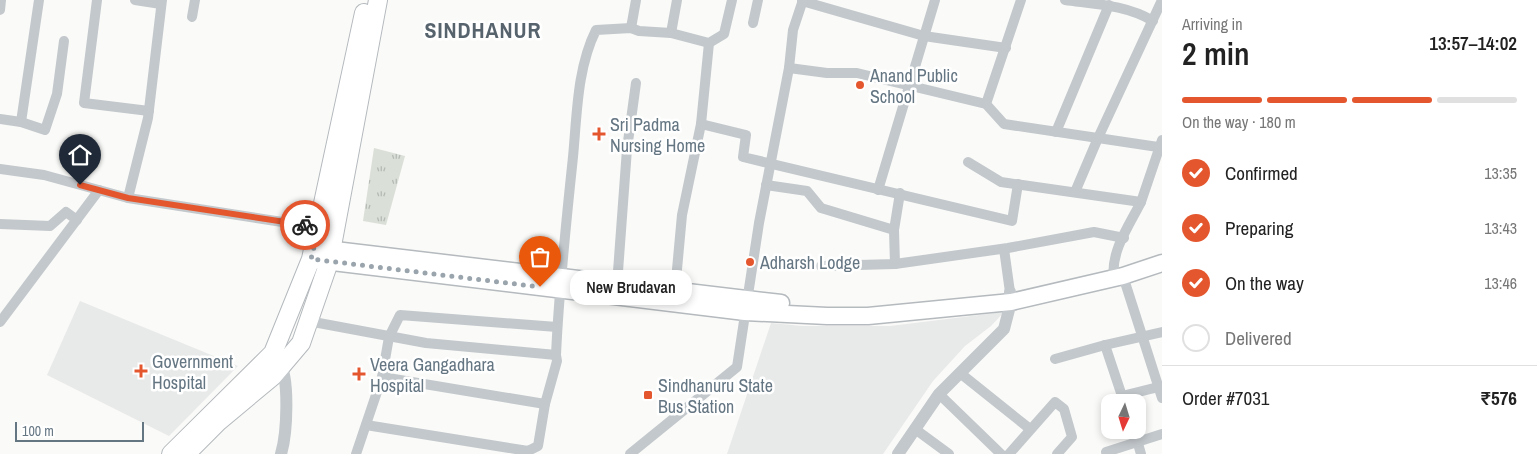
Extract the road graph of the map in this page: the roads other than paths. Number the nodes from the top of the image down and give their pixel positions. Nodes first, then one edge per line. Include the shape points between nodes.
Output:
1 (1, 0) edge
2 (39, 0) edge
3 (97, 0) edge
4 (135, 0) edge
5 (195, 0) edge
6 (366, 0) edge
7 (378, 0) edge
8 (636, 0) edge
9 (677, 0) edge
10 (732, 0) edge
11 (758, 0) edge
12 (803, 0) edge
13 (935, 0) edge
14 (1021, 0) edge
15 (1065, 0) edge
16 (1162, 0) edge
17 (161, 2) edge
18 (1109, 5) junction
19 (0, 10) edge
20 (192, 17) dead end
21 (1153, 21) junction
22 (753, 23) dead end
23 (632, 28) junction
24 (671, 33) junction
25 (924, 36) junction
26 (64, 41) dead end
27 (709, 43) junction
28 (1006, 48) junction
29 (789, 68) junction
30 (636, 83) dead end
31 (910, 86) junction
32 (986, 104) junction
33 (149, 111) junction
34 (0, 119) edge
35 (21, 122) junction
36 (701, 124) junction
37 (1056, 132) junction
38 (1098, 138) junction
39 (1160, 144) edge
40 (770, 162) junction
41 (968, 162) dead end
42 (0, 169) edge
43 (1018, 184) junction
44 (766, 185) junction
45 (99, 190) junction
46 (878, 190) junction
47 (1075, 192) junction
48 (900, 193) junction
49 (128, 198) junction
50 (1141, 202) junction
51 (77, 220) junction
52 (0, 224) edge
53 (327, 228) junction
54 (894, 230) junction
55 (1124, 238) junction
56 (1004, 249) junction
57 (1162, 253) edge
58 (312, 254) junction
59 (330, 256) junction
60 (1162, 263) edge
61 (895, 264) junction
62 (821, 266) dead end
63 (1117, 274) junction
64 (560, 284) junction
65 (617, 285) junction
66 (675, 291) junction
67 (1011, 297) junction
68 (746, 306) junction
69 (308, 321) junction
70 (0, 322) edge
71 (557, 327) junction
72 (1162, 332) edge
73 (1142, 336) junction
74 (389, 337) junction
75 (1105, 345) junction
76 (556, 355) junction
77 (278, 359) junction
78 (1055, 359) dead end
79 (960, 373) junction
80 (382, 377) junction
81 (1160, 387) edge
82 (939, 394) junction
83 (1121, 394) edge
84 (1138, 394) edge
85 (1162, 398) edge
86 (545, 404) junction
87 (366, 425) junction
88 (915, 429) junction
89 (1030, 429) junction
90 (1162, 434) edge
91 (1137, 439) edge
92 (1138, 443) junction
93 (171, 454) edge
94 (186, 454) edge
95 (281, 454) edge
96 (356, 454) edge
97 (630, 454) edge
98 (898, 454) edge
99 (949, 454) edge
100 (1001, 454) edge
101 (1009, 454) edge
102 (1057, 454) edge
103 (1107, 454) edge
104 (1141, 454) edge

1 - 19 street
2 - 35 street
3 - 33 street via 84,103
4 - 17 street
5 - 20 street
6 - 53 highway
7 - 53 highway
8 - 23 street
9 - 24 street
10 - 27 street via 724,34
11 - 22 street
12 - 25 street
12 - 29 street via 793,30
13 - 25 street
14 - 28 street
15 - 18 street
16 - 21 street
17 - 33 street
18 - 21 street
18 - 37 street
21 - 38 street
23 - 24 street
23 - 64 street via 596,30 588,47 580,88
24 - 27 street
25 - 28 street
25 - 31 street
26 - 35 street via 59,82 46,130
27 - 36 street
28 - 32 street
29 - 31 street via 857,73
29 - 40 street
30 - 65 street via 627,149
31 - 32 street
31 - 46 street
32 - 37 street via 1004,124
33 - 49 street
34 - 35 street
36 - 40 street via 746,135 744,157
36 - 66 street via 682,215
37 - 38 street
38 - 39 street
38 - 47 street
39 - 50 street
40 - 44 street
40 - 46 street
41 - 43 street via 1001,182
42 - 45 street via 44,175
43 - 47 street
43 - 48 street via 1012,220
44 - 54 street via 807,191 822,208
44 - 68 street
45 - 49 street
45 - 51 street
46 - 48 street
47 - 50 street
48 - 54 street
49 - 53 street
50 - 55 street
51 - 52 street via 66,212 50,226
51 - 70 street
53 - 58 highway
53 - 59 highway
54 - 61 street
55 - 56 street via 1094,232
55 - 63 street
56 - 61 street
56 - 67 street
57 - 63 main road
58 - 59 main road
58 - 77 highway
59 - 64 main road
59 - 69 highway
60 - 63 main road
61 - 62 street
63 - 67 main road
63 - 73 street
64 - 65 main road
64 - 68 main road
64 - 71 street
65 - 66 main road
66 - 68 main road
67 - 68 main road via 868,316 827,316
67 - 79 street via 1004,329
68 - 97 street via 737,367
69 - 74 street
69 - 77 highway via 301,343
71 - 74 street via 400,315
71 - 76 street
72 - 73 street
73 - 75 street
73 - 81 street
74 - 76 street
74 - 80 street
75 - 78 street
75 - 83 street
76 - 86 street
77 - 93 highway
77 - 94 highway
77 - 95 street via 285,399 285,443
79 - 82 street
79 - 89 street
80 - 86 street
80 - 87 street
81 - 84 street
81 - 85 street
82 - 88 street
82 - 100 street
86 - 87 street via 538,446 528,451
87 - 96 street
88 - 98 street
88 - 99 street
89 - 101 street
89 - 102 street via 1054,402 1064,409 1072,437
90 - 92 street
91 - 92 street
92 - 103 street
92 - 104 street

